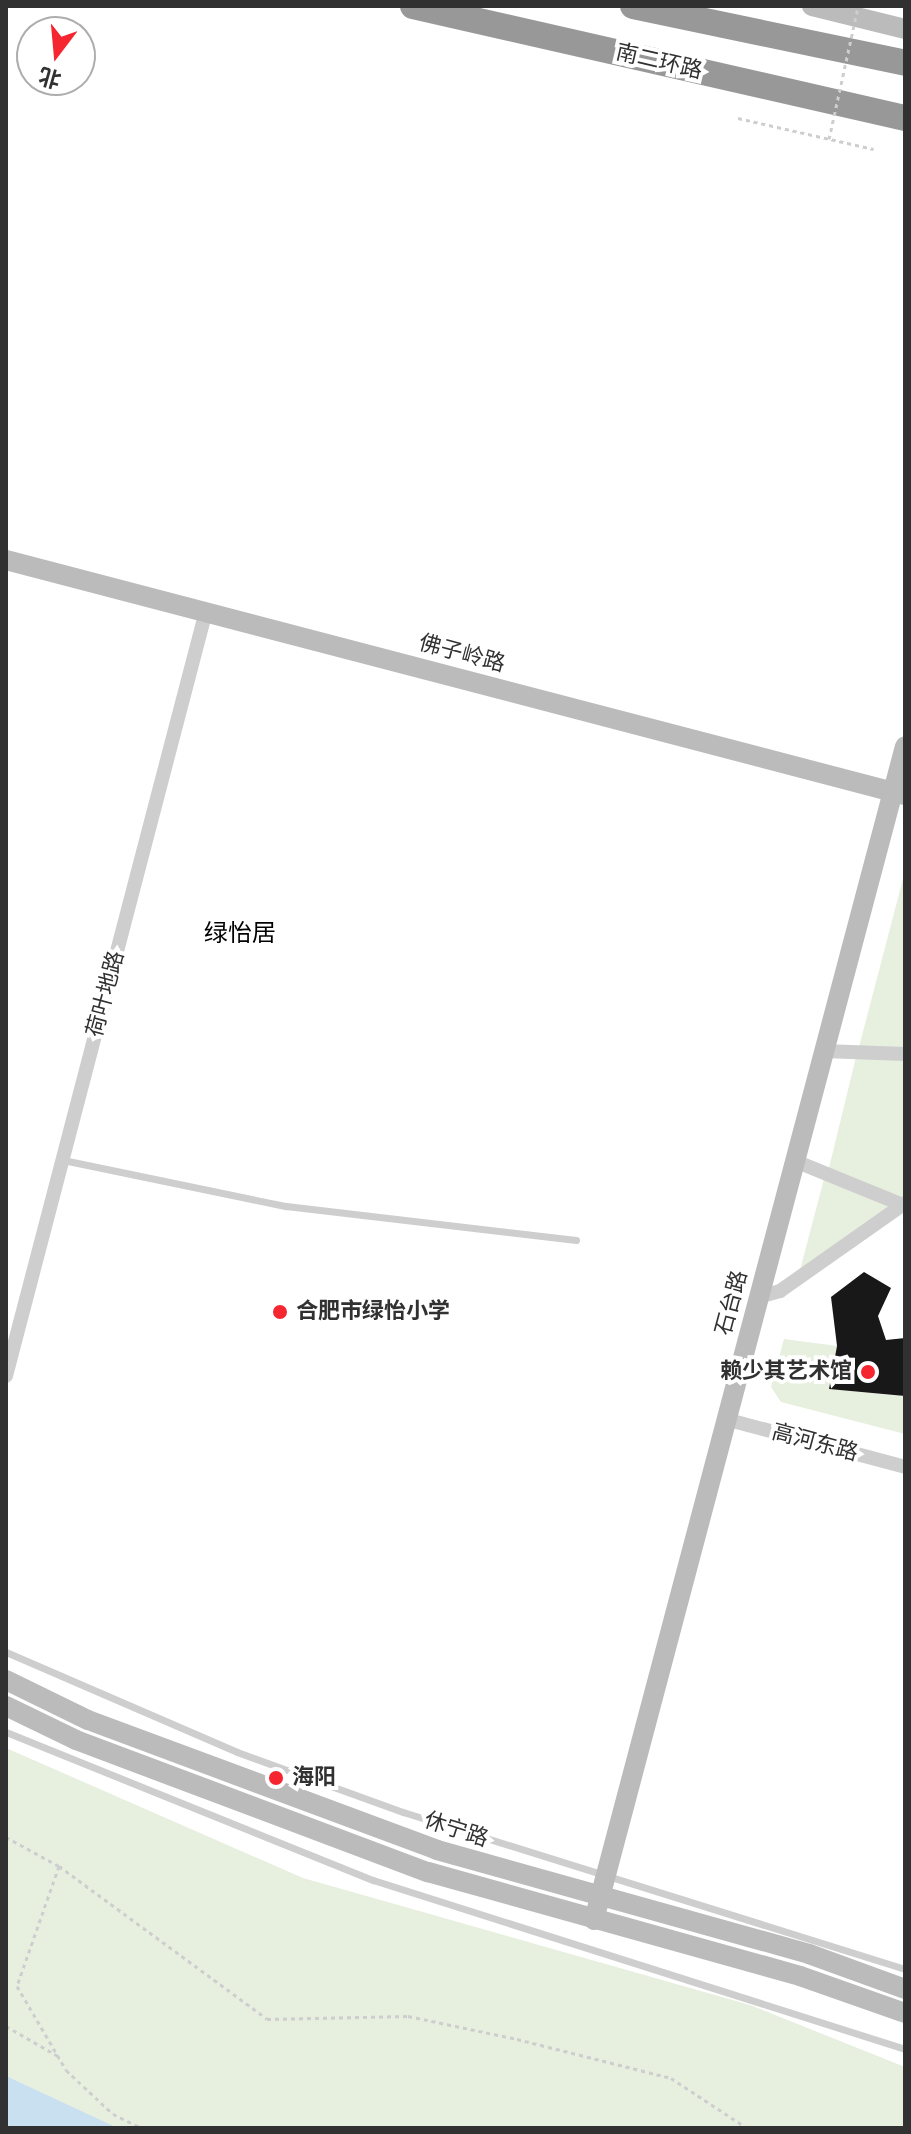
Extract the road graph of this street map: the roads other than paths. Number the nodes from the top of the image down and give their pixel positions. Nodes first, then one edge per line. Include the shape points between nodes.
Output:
1 (413, 6) edge
2 (633, 6) edge
3 (712, 6) edge
4 (812, 6) edge
5 (905, 29) edge
6 (753, 31) junction
7 (905, 63) edge
8 (905, 118) edge
9 (6, 560) edge
10 (206, 611) junction
11 (905, 746) edge
12 (899, 794) edge
13 (824, 1051) junction
14 (905, 1054) edge
15 (63, 1160) junction
16 (795, 1161) junction
17 (904, 1205) edge
18 (576, 1240) dead end
19 (758, 1297) junction
20 (6, 1376) edge
21 (725, 1419) junction
22 (905, 1467) edge
23 (6, 1652) edge
24 (6, 1680) edge
25 (6, 1706) edge
26 (6, 1732) edge
27 (607, 1874) junction
28 (602, 1898) junction
29 (594, 1920) junction
30 (905, 1969) edge
31 (905, 1989) edge
32 (905, 2013) edge
33 (905, 2049) edge

1 - 8 highway, 南二环路
2 - 6 highway
3 - 6 highway
4 - 5 street
6 - 7 highway
9 - 10 street, 佛子岭路
10 - 12 street, 佛子岭路
10 - 15 street, 荷叶地路
11 - 12 street, 石台路
12 - 13 street, 石台路
13 - 14 street
13 - 16 street, 石台路
15 - 18 lane via 286,1206
15 - 20 street, 荷叶地路
16 - 17 street
16 - 19 street, 石台路
17 - 19 street via 780,1291
19 - 21 street, 石台路
21 - 22 street, 高河东路
21 - 27 street, 石台路
23 - 27 lane via 237,1752
24 - 28 street, 休宁路 via 265,1788 437,1850
25 - 29 street via 240,1804 428,1872
26 - 33 lane via 373,1880
27 - 28 street, 石台路
27 - 30 lane
28 - 29 street, 石台路
28 - 31 street, 休宁路 via 809,1954
29 - 32 street via 800,1976

